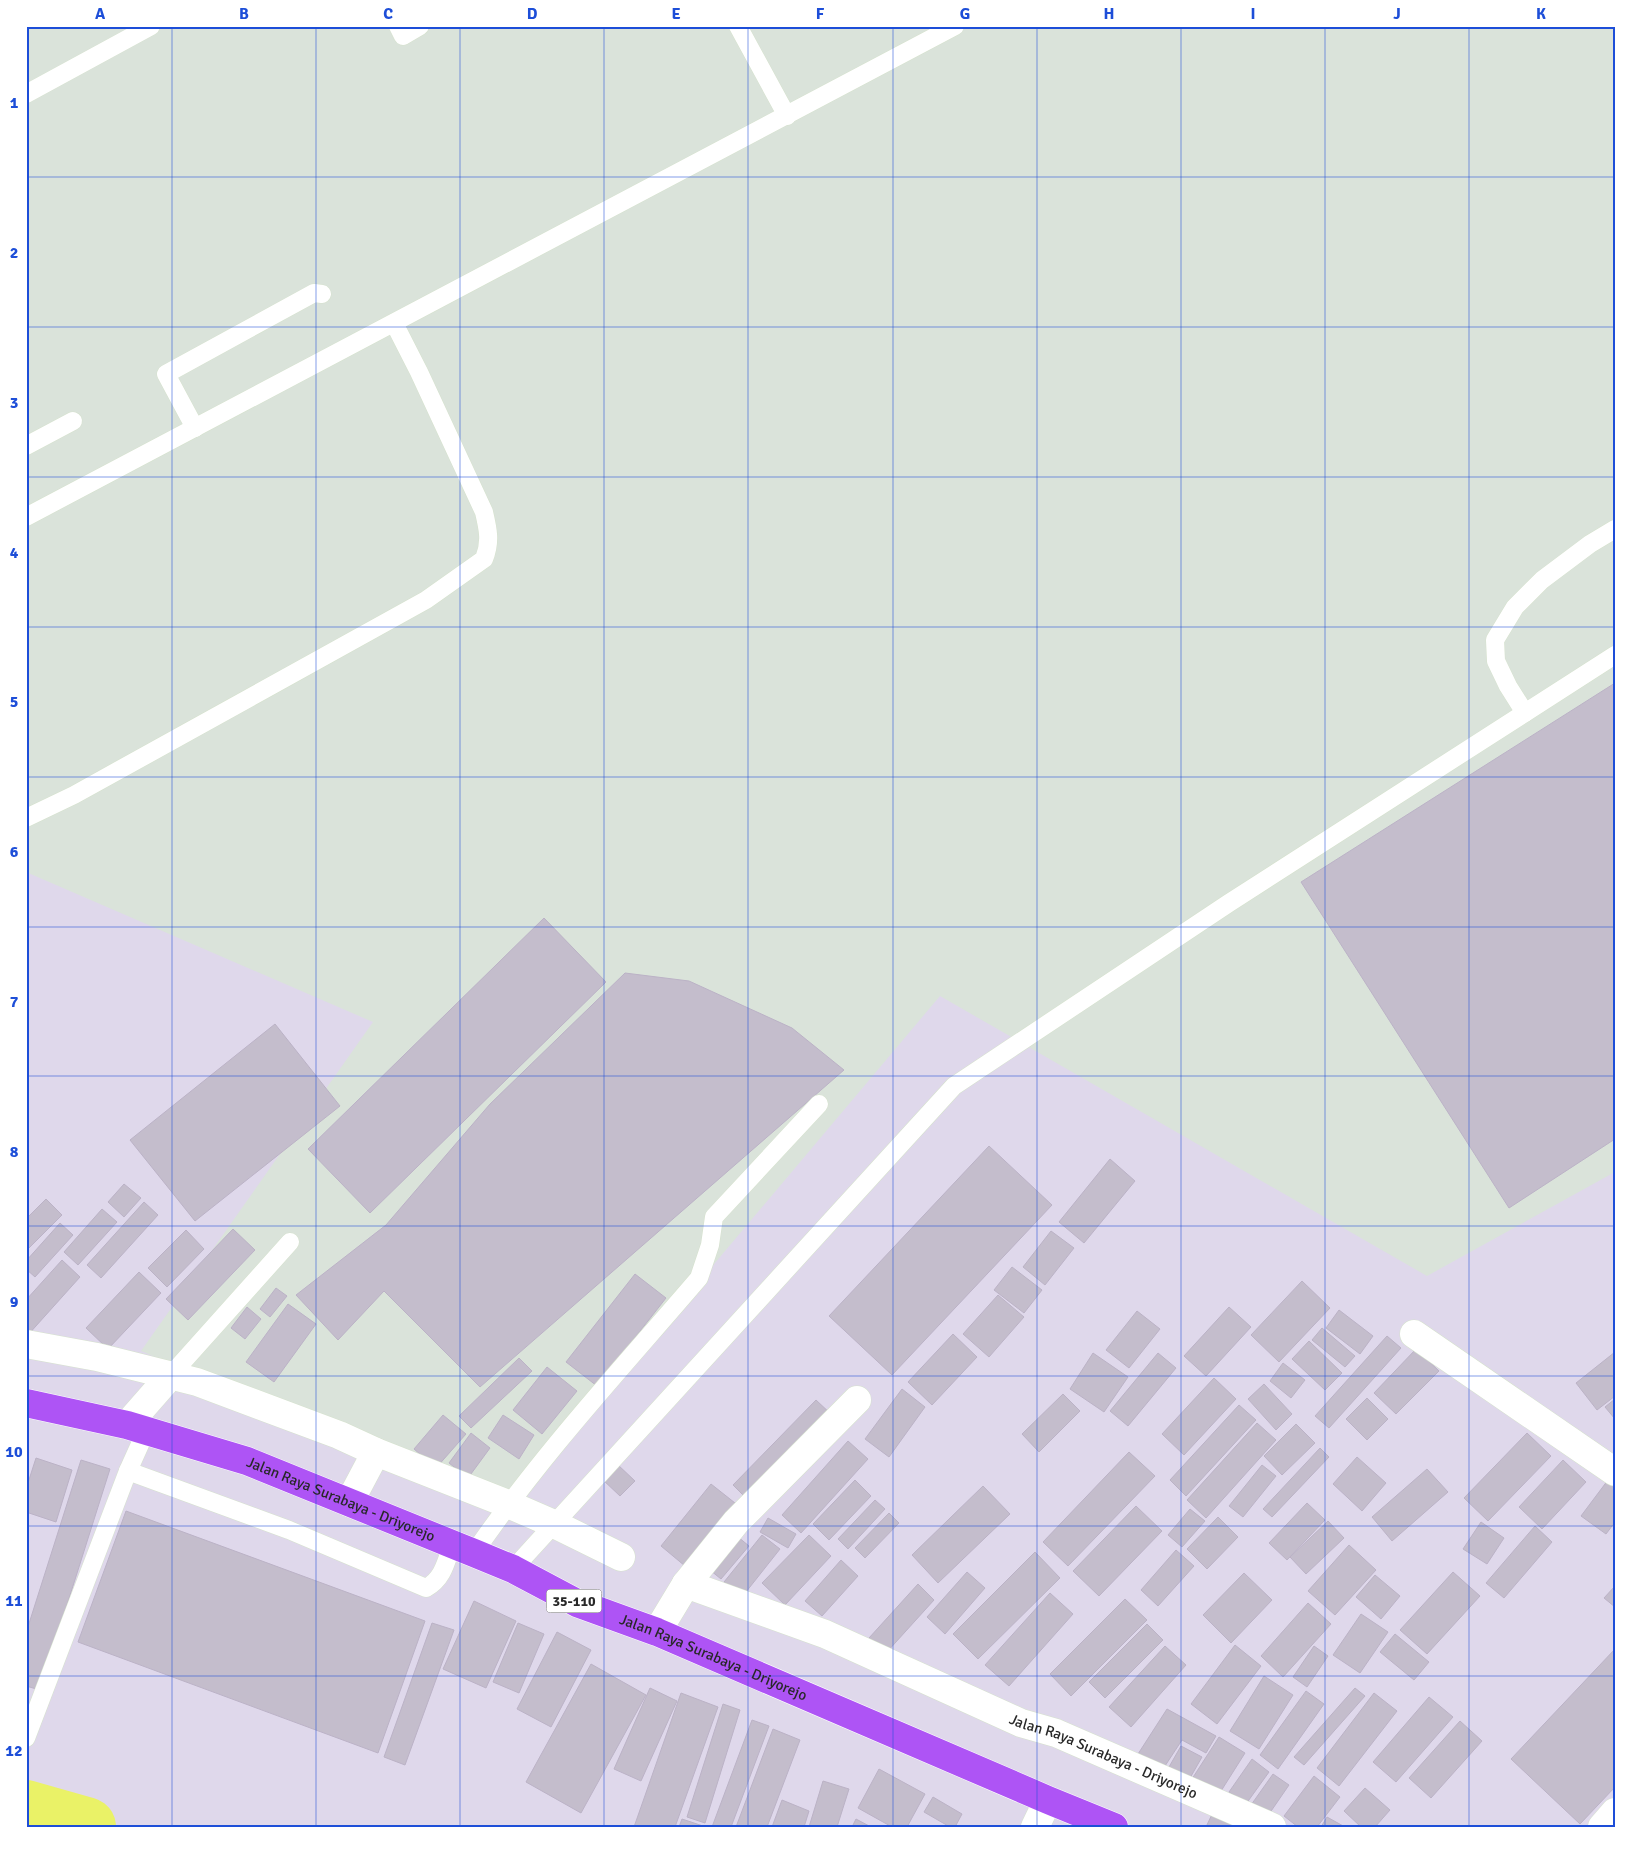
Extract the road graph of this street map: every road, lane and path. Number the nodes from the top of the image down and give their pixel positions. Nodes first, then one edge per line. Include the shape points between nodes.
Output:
1 (151, 26) edge
2 (398, 26) edge
3 (420, 26) edge
4 (738, 26) edge
5 (955, 26) edge
6 (26, 94) edge
7 (787, 116) junction
8 (322, 294) dead end
9 (394, 324) junction
10 (73, 421) dead end
11 (195, 428) junction
12 (26, 446) edge
13 (26, 517) edge
14 (1615, 530) edge
15 (1615, 655) edge
16 (1525, 712) junction
17 (26, 818) edge
18 (819, 1104) dead end
19 (290, 1242) dead end
20 (1414, 1334) dead end
21 (26, 1344) edge
22 (170, 1376) junction
23 (857, 1400) dead end
24 (26, 1403) edge
25 (137, 1428) junction
26 (376, 1452) junction
27 (128, 1471) junction
28 (1615, 1472) edge
29 (349, 1503) junction
30 (508, 1504) junction
31 (554, 1524) junction
32 (463, 1549) junction
33 (621, 1557) dead end
34 (512, 1569) junction
35 (686, 1584) junction
36 (657, 1632) junction
37 (26, 1738) edge
38 (1048, 1800) junction
39 (1615, 1812) edge
40 (1034, 1827) edge
41 (1114, 1827) edge
42 (1272, 1827) edge
43 (1602, 1827) edge

1 - 6 lane
2 - 3 lane via 403,36
4 - 7 lane
5 - 7 lane
7 - 9 lane
8 - 11 lane via 314,294 166,374
9 - 11 lane
9 - 17 lane via 484,512 489,534 484,559 417,605 74,796
10 - 12 lane
11 - 13 lane
14 - 16 lane via 1590,544 1542,580 1515,607 1495,640 1496,661
15 - 16 lane
16 - 31 lane via 954,1086
18 - 30 lane via 714,1217 710,1245 698,1278
19 - 22 lane
20 - 28 street
21 - 22 street via 97,1357
22 - 25 street
22 - 26 street via 196,1382
23 - 35 street via 736,1522
24 - 25 main road, Jalan Raya Surabaya - Driyorejo / 35-110
25 - 27 lane
25 - 29 main road, Jalan Raya Surabaya - Driyorejo / 35-110 via 247,1461
26 - 29 street
26 - 30 street
27 - 32 lane via 289,1530 426,1588 434,1584
27 - 37 lane
29 - 32 main road, Jalan Raya Surabaya - Driyorejo / 35-110
30 - 31 street
30 - 32 lane
31 - 33 street
31 - 34 lane
32 - 34 main road, Jalan Raya Surabaya - Driyorejo / 35-110
34 - 36 main road, Jalan Raya Surabaya - Driyorejo / 35-110 via 577,1603
35 - 36 street
35 - 42 street, Jalan Raya Surabaya - Driyorejo via 825,1634 1021,1723 1056,1733
36 - 38 main road, Jalan Raya Surabaya - Driyorejo / 35-110
38 - 40 street
38 - 41 main road, Jalan Raya Surabaya - Driyorejo / 35-110
39 - 43 street

